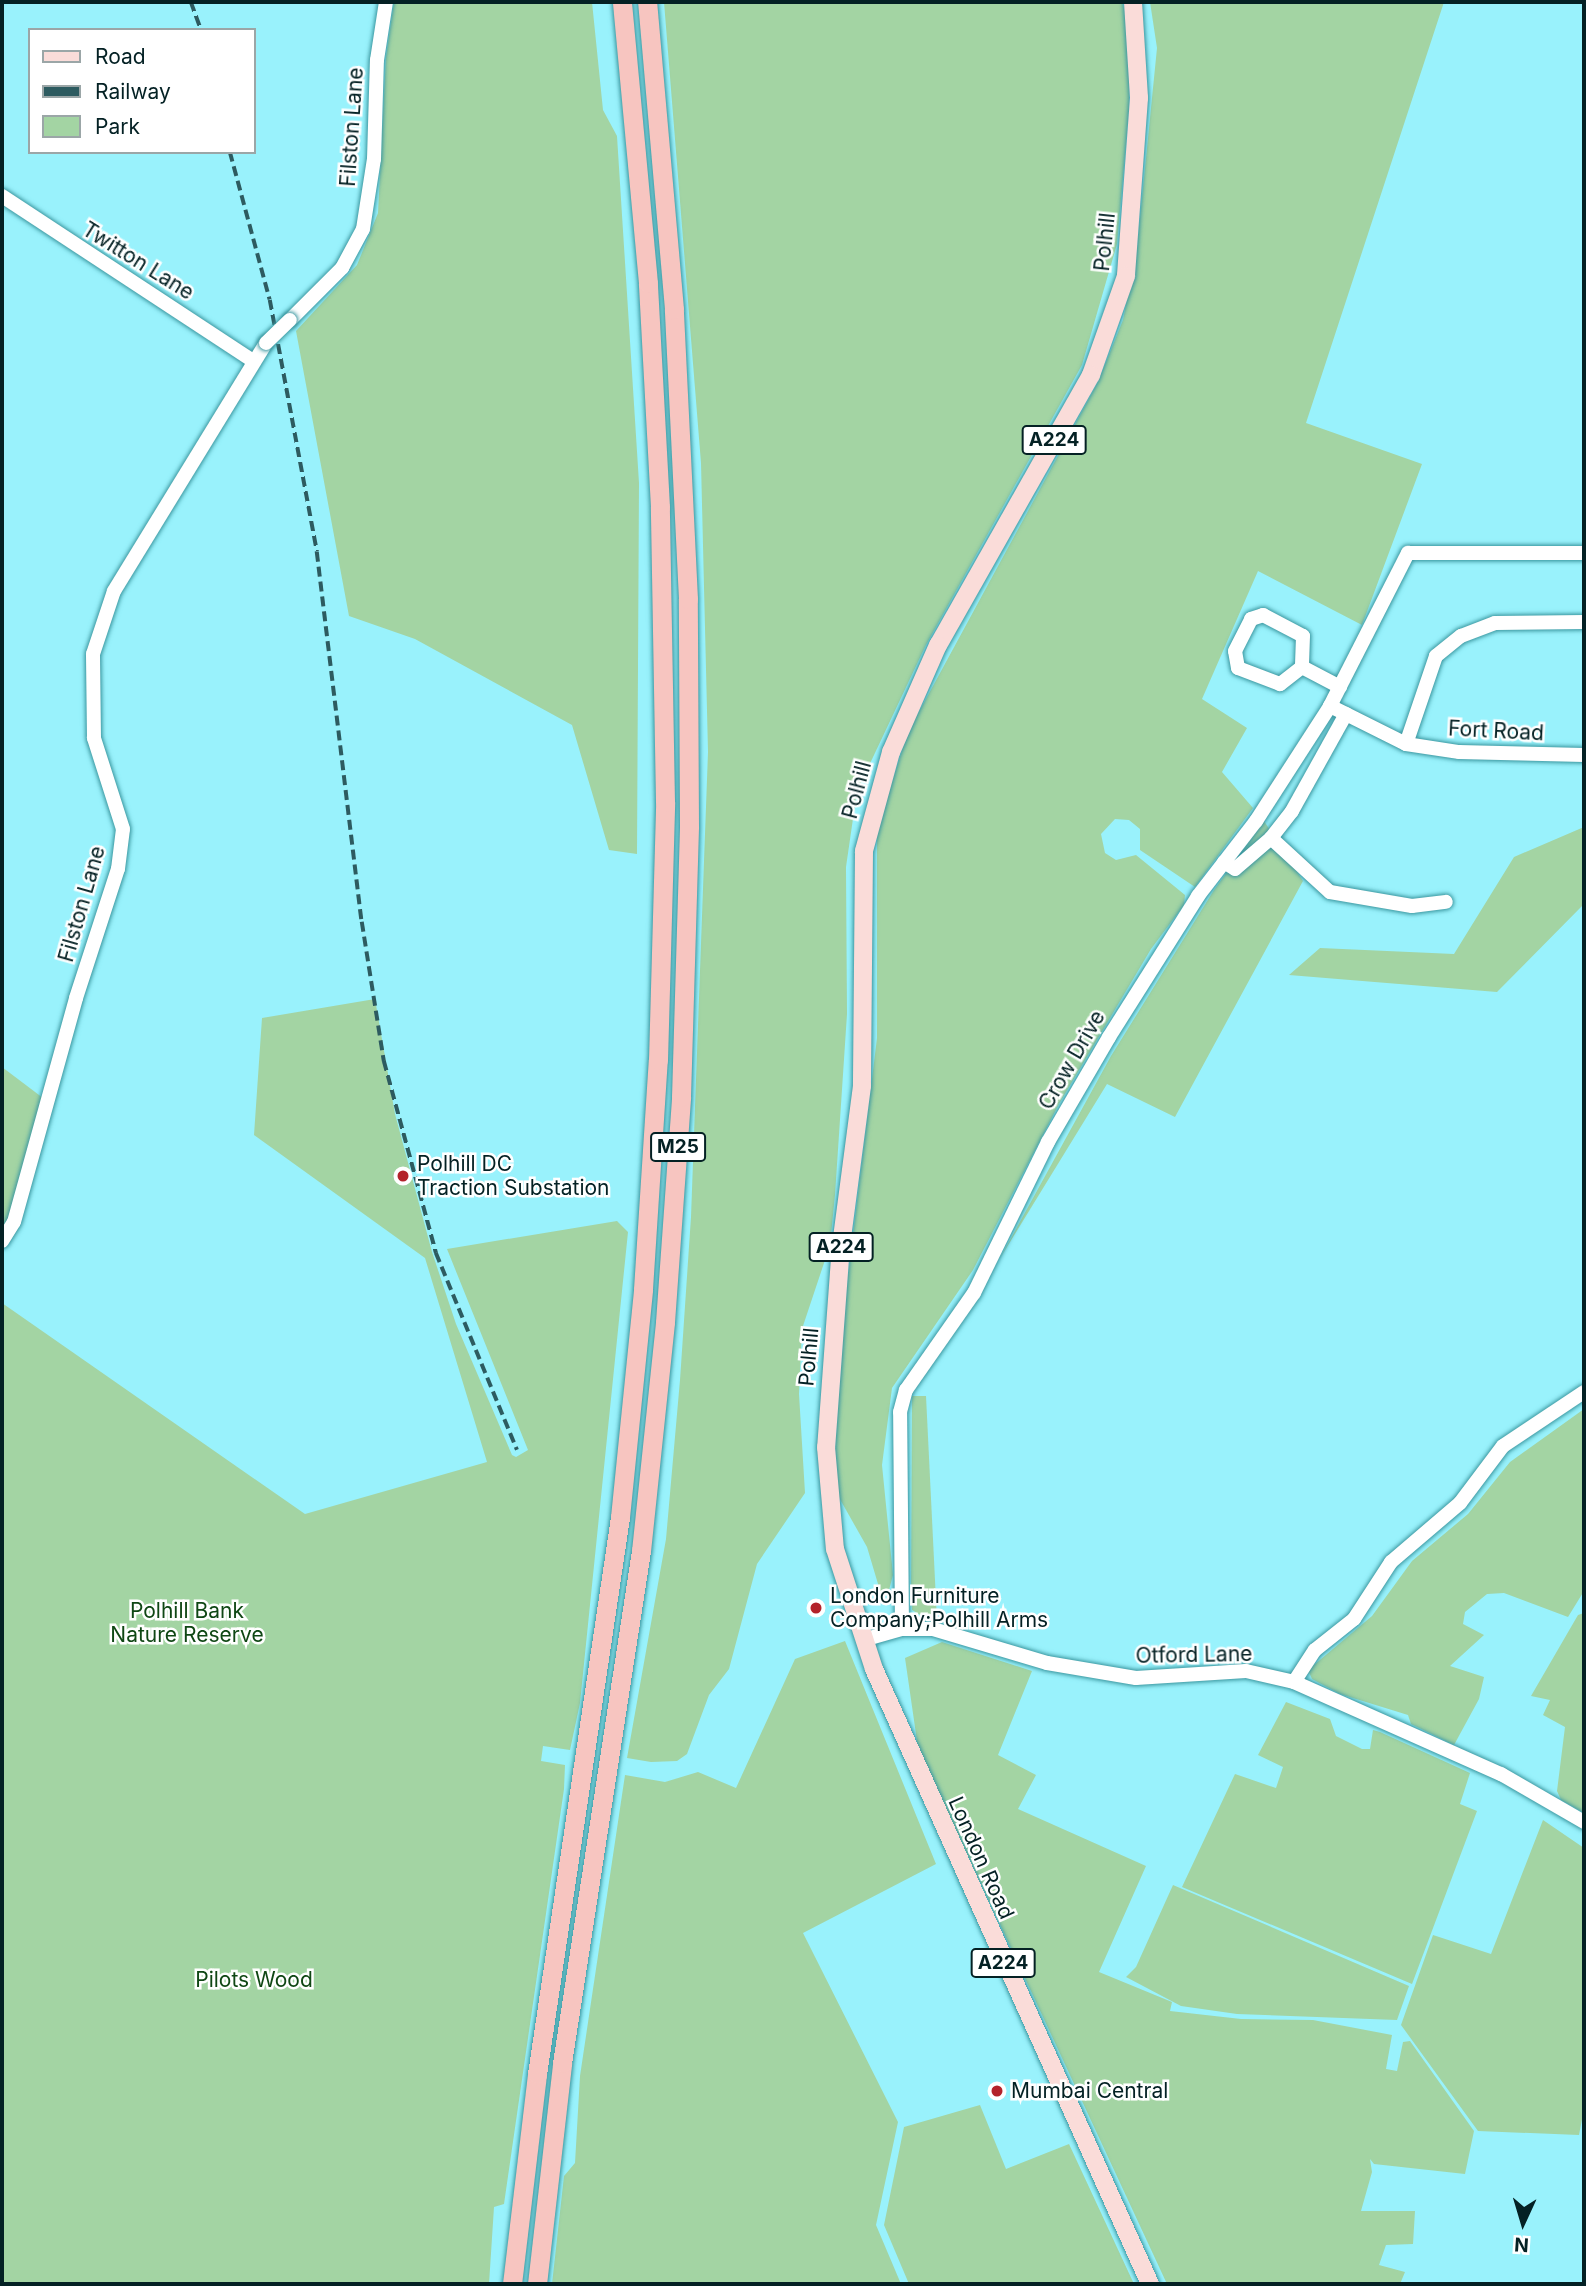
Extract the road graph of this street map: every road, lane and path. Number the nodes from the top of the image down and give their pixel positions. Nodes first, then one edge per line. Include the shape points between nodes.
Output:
1 (386, 2) edge
2 (622, 2) edge
3 (647, 2) edge
4 (1133, 2) edge
5 (2, 196) edge
6 (252, 360) junction
7 (1584, 553) edge
8 (1584, 622) edge
9 (1302, 667) junction
10 (1339, 687) junction
11 (1330, 706) junction
12 (1346, 714) junction
13 (1406, 744) junction
14 (1584, 755) edge
15 (1270, 838) junction
16 (1224, 862) junction
17 (1446, 902) dead end
18 (2, 1241) edge
19 (1584, 1392) edge
20 (902, 1629) junction
21 (863, 1640) junction
22 (1294, 1682) junction
23 (1584, 1822) edge
24 (512, 2284) edge
25 (537, 2284) edge
26 (1150, 2284) edge

1 - 6 street, Filston Lane, bridge via 377,60 374,159 363,229 342,268
2 - 24 highway, M25 via 648,294 660,507 665,802 658,1060 642,1300 619,1528 537,2074
3 - 25 highway, M25 via 674,309 688,599 689,826 681,1097 665,1322 639,1565 562,2063
4 - 21 main road, Polhill / A224 via 1139,97 1126,275 1091,375 938,645 891,752 864,851 862,1086 841,1245 826,1427 831,1529
5 - 6 street, Twitton Lane
6 - 18 street, Filston Lane via 185,481 114,591 93,654 94,738 123,829 118,869 76,998 14,1222
7 - 10 street, Crow Drive via 1408,553
8 - 13 street, Fort Road via 1495,623 1461,636 1436,656
9 - 9 street via 1303,636 1263,615 1251,619 1235,651 1238,668 1280,684
9 - 10 street
10 - 11 street, Crow Drive
11 - 12 street, Fort Road
11 - 16 street, Crow Drive
12 - 13 street, Fort Road
12 - 15 street via 1292,811
13 - 14 street, Fort Road via 1459,752
15 - 16 street via 1235,869
15 - 17 street via 1330,892 1412,906
16 - 20 street, Crow Drive via 1109,1037 1048,1142 974,1293 906,1390 900,1412
19 - 22 street via 1503,1446 1460,1503 1391,1562 1354,1619 1315,1650
20 - 21 street, Otford Lane
20 - 22 street, Otford Lane via 933,1629 1036,1660 1136,1678 1245,1671
21 - 26 main road, London Road / A224 via 952,1850
22 - 23 street, Otford Lane via 1501,1774

